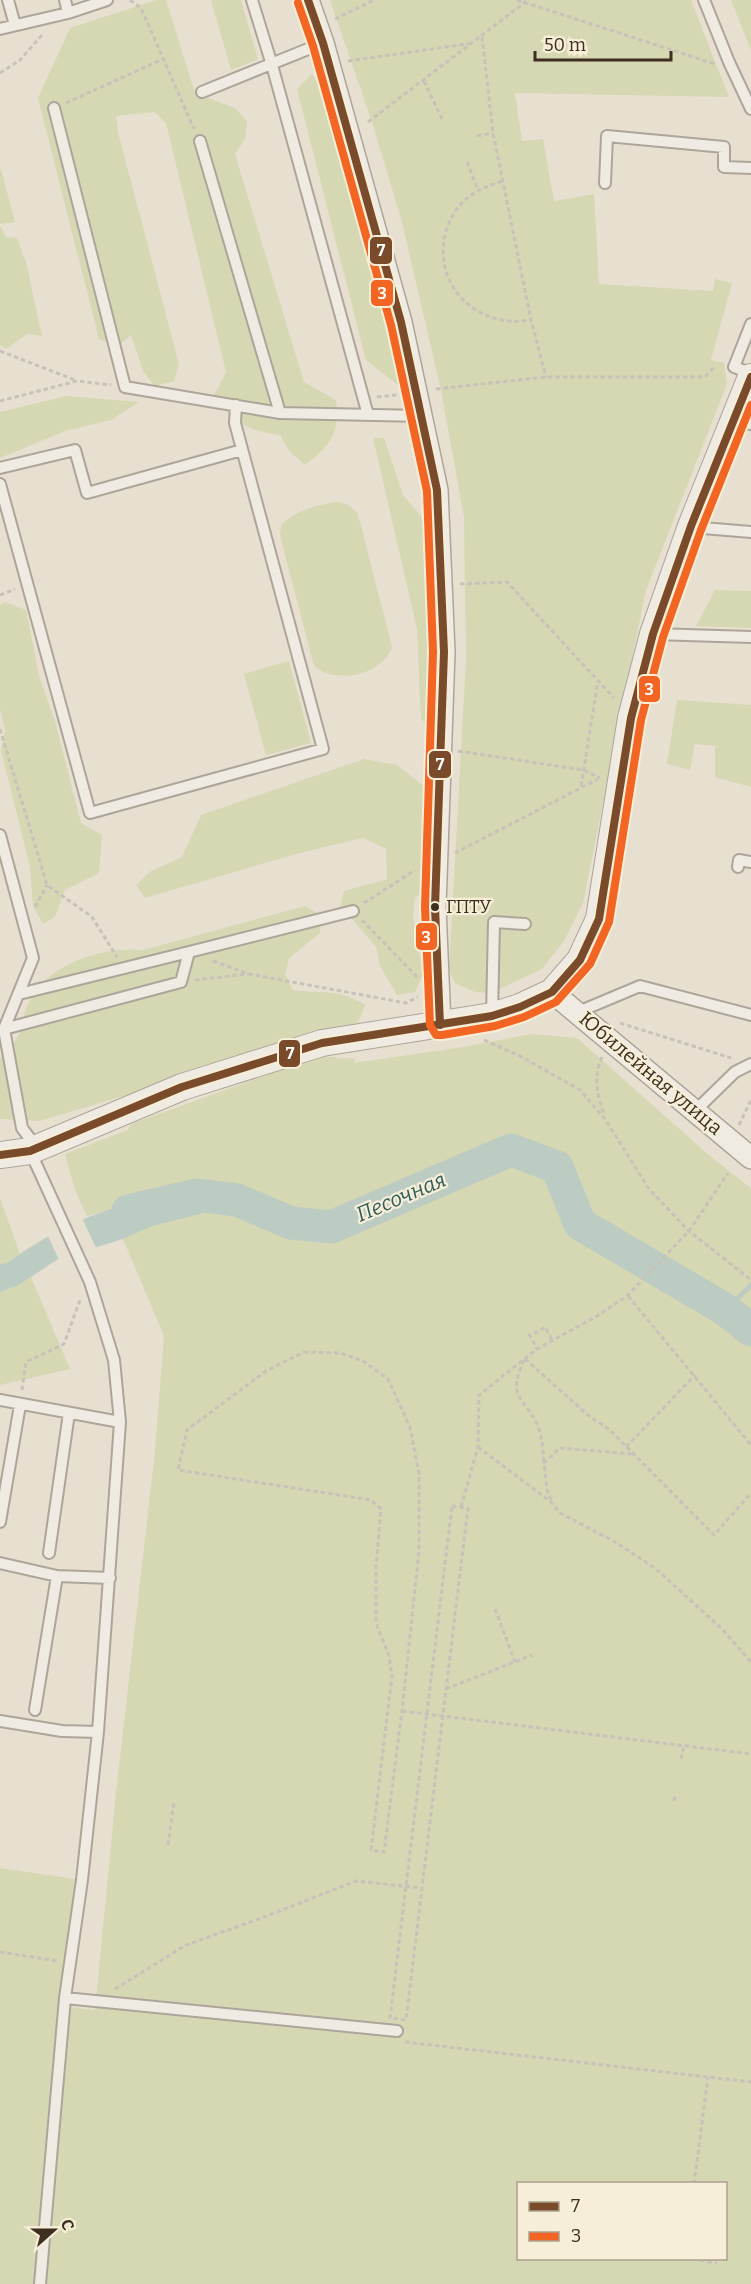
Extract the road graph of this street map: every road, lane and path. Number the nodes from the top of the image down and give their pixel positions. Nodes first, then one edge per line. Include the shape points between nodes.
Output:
1 (8, 0) edge
2 (65, 0) edge
3 (107, 0) edge
4 (130, 0) edge
5 (252, 0) edge
6 (308, 0) edge
7 (374, 0) edge
8 (517, 0) edge
9 (704, 0) edge
10 (527, 1) edge
11 (68, 13) junction
12 (45, 18) junction
13 (334, 20) dead end
14 (15, 26) junction
15 (0, 29) edge
16 (482, 37) junction
17 (322, 43) junction
18 (474, 43) junction
19 (163, 59) junction
20 (348, 61) dead end
21 (272, 65) junction
22 (720, 66) dead end
23 (0, 73) edge
24 (424, 81) junction
25 (202, 92) dead end
26 (54, 108) joint
27 (751, 109) edge
28 (442, 119) dead end
29 (368, 122) dead end
30 (493, 132) junction
31 (477, 136) dead end
32 (200, 141) joint
33 (467, 162) dead end
34 (751, 168) edge
35 (502, 181) junction
36 (605, 183) dead end
37 (478, 190) junction
38 (531, 320) junction
39 (751, 324) edge
40 (0, 351) edge
41 (714, 367) dead end
42 (748, 374) edge
43 (546, 377) junction
44 (77, 381) junction
45 (124, 387) junction
46 (436, 389) dead end
47 (405, 394) dead end
48 (364, 399) junction
49 (0, 401) edge
50 (236, 405) junction
51 (280, 413) junction
52 (368, 415) junction
53 (423, 416) junction
54 (742, 423) edge
55 (242, 450) junction
56 (0, 468) edge
57 (0, 484) edge
58 (691, 526) junction
59 (751, 532) edge
60 (460, 584) dead end
61 (653, 634) junction
62 (751, 637) edge
63 (598, 681) junction
64 (617, 702) dead end
65 (0, 729) edge
66 (457, 751) dead end
67 (584, 770) junction
68 (581, 786) junction
69 (0, 835) edge
70 (450, 856) dead end
71 (751, 862) edge
72 (738, 867) dead end
73 (415, 870) dead end
74 (353, 910) junction
75 (525, 924) dead end
76 (189, 952) junction
77 (133, 966) junction
78 (249, 974) junction
79 (181, 982) junction
80 (424, 984) dead end
81 (420, 992) dead end
82 (552, 992) junction
83 (19, 994) junction
84 (579, 1012) junction
85 (751, 1015) edge
86 (492, 1016) junction
87 (440, 1026) junction
88 (4, 1029) junction
89 (610, 1029) junction
90 (478, 1038) dead end
91 (751, 1064) edge
92 (751, 1100) edge
93 (695, 1111) junction
94 (605, 1119) junction
95 (736, 1132) dead end
96 (34, 1150) junction
97 (0, 1155) edge
98 (751, 1158) edge
99 (728, 1173) dead end
100 (689, 1231) junction
101 (751, 1280) edge
102 (627, 1296) junction
103 (80, 1299) dead end
104 (535, 1331) dead end
105 (529, 1334) dead end
106 (552, 1340) junction
107 (537, 1349) junction
108 (525, 1359) junction
109 (695, 1375) junction
110 (0, 1400) edge
111 (20, 1405) junction
112 (69, 1413) junction
113 (120, 1422) junction
114 (751, 1445) edge
115 (478, 1447) junction
116 (626, 1447) junction
117 (633, 1454) junction
118 (544, 1463) junction
119 (751, 1493) edge
120 (551, 1502) junction
121 (461, 1507) junction
122 (0, 1522) edge
123 (49, 1553) dead end
124 (0, 1566) edge
125 (57, 1576) junction
126 (110, 1578) junction
127 (495, 1609) dead end
128 (532, 1655) dead end
129 (515, 1662) junction
130 (751, 1662) edge
131 (446, 1689) junction
132 (35, 1710) dead end
133 (402, 1711) junction
134 (427, 1714) junction
135 (443, 1716) junction
136 (0, 1721) edge
137 (98, 1732) junction
138 (684, 1746) junction
139 (751, 1754) edge
140 (681, 1759) dead end
141 (174, 1801) dead end
142 (168, 1845) dead end
143 (406, 1886) junction
144 (422, 1888) junction
145 (0, 1952) edge
146 (70, 1963) junction
147 (65, 1998) junction
148 (96, 2002) junction
149 (390, 2018) dead end
150 (406, 2020) dead end
151 (397, 2031) joint
152 (708, 2077) junction
153 (751, 2082) edge
154 (694, 2182) edge
155 (693, 2260) edge
156 (717, 2263) dead end
157 (40, 2284) edge

1 - 14 lane
2 - 11 lane
3 - 11 lane
4 - 19 path via 141,8
5 - 21 lane
6 - 17 street
7 - 13 path
8 - 10 path
9 - 27 lane
10 - 16 path
10 - 22 path
11 - 12 lane
12 - 14 lane
12 - 23 path via 42,36 20,60
14 - 15 lane
16 - 18 path
16 - 30 path
17 - 21 lane
17 - 53 street via 401,322
18 - 20 path
18 - 24 path
19 - 26 path
19 - 32 path
21 - 25 lane
21 - 48 lane
24 - 28 path
24 - 29 path
26 - 45 lane
30 - 31 path
30 - 35 path
32 - 51 lane
33 - 37 path
34 - 36 lane via 724,167 724,147 607,136
35 - 37 path
35 - 38 path
37 - 38 path via 463,201 444,239 443,255 452,286 463,300 490,318
38 - 43 path
39 - 42 lane via 734,367
40 - 44 path
41 - 43 path via 705,377
42 - 54 street
43 - 46 path
44 - 45 path
44 - 49 path
45 - 50 lane
47 - 48 path
48 - 52 lane
50 - 51 lane
50 - 55 lane via 235,423
51 - 52 lane
52 - 53 lane
53 - 87 street via 437,490 444,652 435,907
54 - 58 street
55 - 56 lane via 87,494 75,450
55 - 57 lane via 323,749 90,813
58 - 59 lane
58 - 61 street
60 - 63 path via 507,582
61 - 62 lane
61 - 82 street via 631,718 599,919 580,960
63 - 64 path
63 - 67 path
65 - 77 path via 47,885 92,917 119,959
66 - 67 path
67 - 68 path
67 - 68 path via 600,778
68 - 70 path
69 - 83 lane via 33,958
71 - 72 lane via 739,860
73 - 74 path
74 - 76 lane
74 - 80 path
75 - 86 lane via 494,922
76 - 77 lane
76 - 78 path
76 - 79 lane
77 - 83 lane
78 - 79 path
78 - 81 path via 406,1003 417,999
79 - 88 lane
82 - 84 street, Юбилейная улица
82 - 86 street
83 - 88 lane
84 - 85 lane via 640,987
84 - 89 street, Юбилейная улица
86 - 87 street
87 - 96 street via 322,1043 182,1087
88 - 96 lane via 22,1128
89 - 91 path
89 - 93 street, Юбилейная улица
89 - 94 path via 598,1065 596,1092
90 - 94 path via 520,1056 580,1090
91 - 93 lane via 735,1072
92 - 95 path
93 - 98 street, Юбилейная улица
94 - 100 path via 649,1189
96 - 97 street
96 - 113 lane via 90,1282 114,1360
99 - 100 path
100 - 101 path
100 - 102 path
102 - 106 path
102 - 109 path
103 - 111 path via 64,1344 26,1362
104 - 106 path via 545,1327
105 - 107 path
106 - 107 path
107 - 108 path
108 - 115 path via 479,1395
108 - 116 path
108 - 118 path via 515,1382 518,1397 539,1429
109 - 114 path
109 - 116 path
110 - 111 lane
111 - 112 lane
111 - 122 lane
112 - 113 lane
112 - 123 lane
113 - 126 lane
115 - 120 path
115 - 121 path
116 - 117 path
117 - 118 path via 560,1449
117 - 119 path via 714,1535
118 - 120 path
120 - 130 path via 560,1513 656,1569
121 - 131 path via 468,1508
121 - 134 path via 452,1506
124 - 125 lane
125 - 126 lane
125 - 132 lane
126 - 137 lane
127 - 129 path
128 - 129 path
129 - 131 path
131 - 135 path
133 - 133 path via 419,1551 419,1474 410,1427 388,1379 363,1361 340,1353 304,1352 266,1371 188,1430 178,1470 371,1500 381,1509 376,1623 392,1676 371,1850 384,1852
133 - 134 path
134 - 135 path
134 - 143 path
135 - 138 path
135 - 144 path
136 - 137 lane via 62,1731
137 - 146 lane
138 - 139 path
138 - 140 path
141 - 142 path
143 - 144 path
143 - 148 path via 356,1881 186,1945
143 - 149 path
144 - 150 path
145 - 146 path
146 - 147 lane
147 - 148 lane
147 - 157 lane
148 - 151 lane
151 - 152 path via 396,2041
152 - 153 path
152 - 154 path
155 - 156 path

